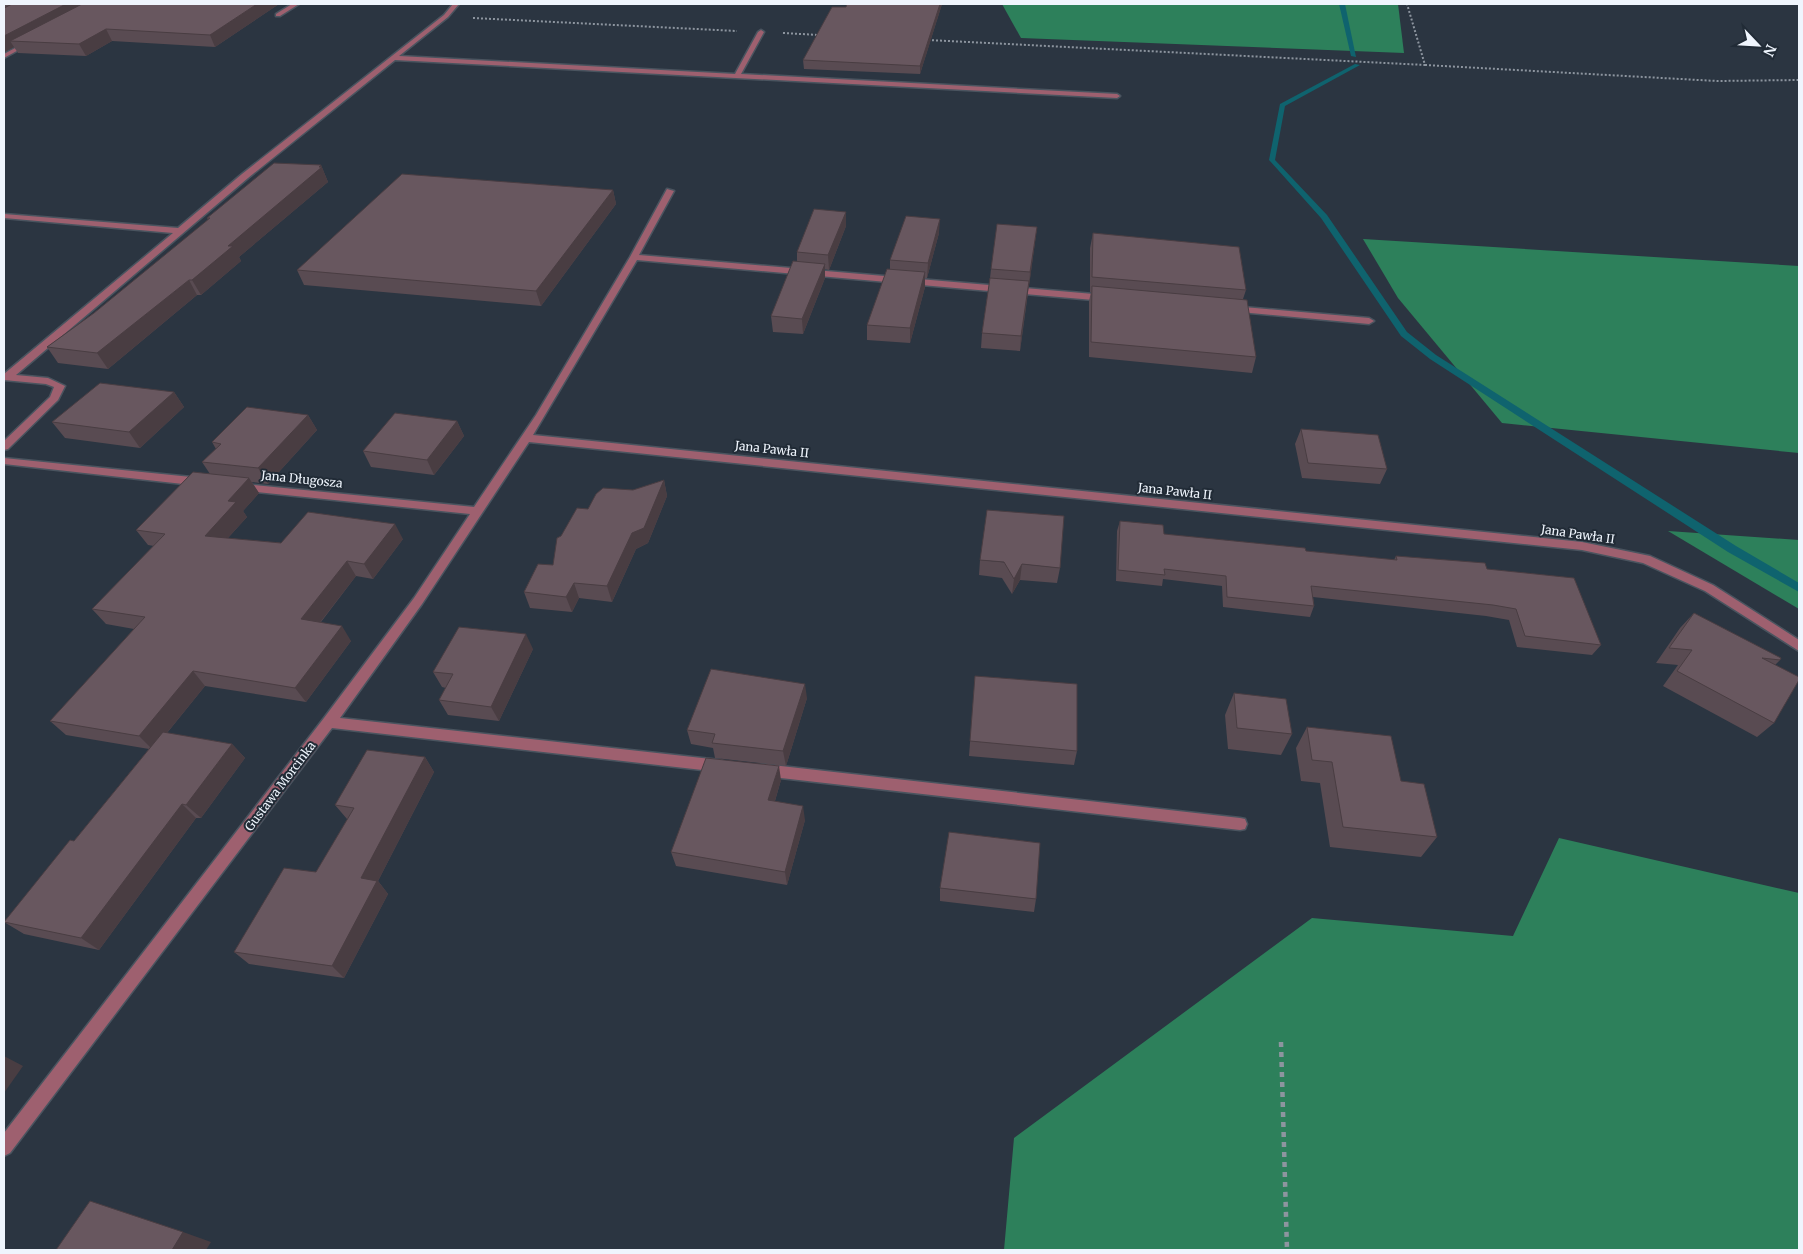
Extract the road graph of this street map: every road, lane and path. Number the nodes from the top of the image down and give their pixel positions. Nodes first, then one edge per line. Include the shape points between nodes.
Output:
1 (296, 4) edge
2 (456, 4) edge
3 (1406, 4) edge
4 (278, 15) dead end
5 (446, 16) junction
6 (761, 32) junction
7 (820, 35) edge
8 (37, 39) edge
9 (920, 40) edge
10 (4, 56) edge
11 (394, 58) junction
12 (1425, 65) junction
13 (737, 76) junction
14 (1799, 80) edge
15 (1117, 96) dead end
16 (670, 191) dead end
17 (4, 216) edge
18 (180, 230) junction
19 (634, 257) junction
20 (1111, 298) edge
21 (1220, 308) edge
22 (1369, 321) dead end
23 (6, 377) edge
24 (525, 438) junction
25 (4, 447) edge
26 (4, 461) edge
27 (211, 483) edge
28 (231, 485) edge
29 (477, 511) junction
30 (1799, 646) edge
31 (329, 722) junction
32 (1240, 824) dead end
33 (1281, 1042) dead end
34 (4, 1147) edge
35 (1287, 1250) edge

1 - 4 street
2 - 5 street
3 - 12 path
5 - 6 path
5 - 11 street
6 - 7 path
6 - 13 street
8 - 10 street
9 - 12 path
11 - 13 street
11 - 18 street
12 - 14 path via 1717,80
13 - 15 street
16 - 19 street, Gustawa Morcinka
17 - 18 street
18 - 23 street
19 - 20 street
19 - 24 street, Gustawa Morcinka
21 - 22 street
23 - 25 street via 48,381 60,386 54,398
24 - 29 street, Gustawa Morcinka
24 - 30 street, Jana Pawła II via 1582,546 1646,559 1709,588
26 - 27 street
28 - 29 street, Jana Długosza
29 - 31 street, Gustawa Morcinka via 418,601
31 - 32 street
31 - 34 street, Gustawa Morcinka
33 - 35 path

